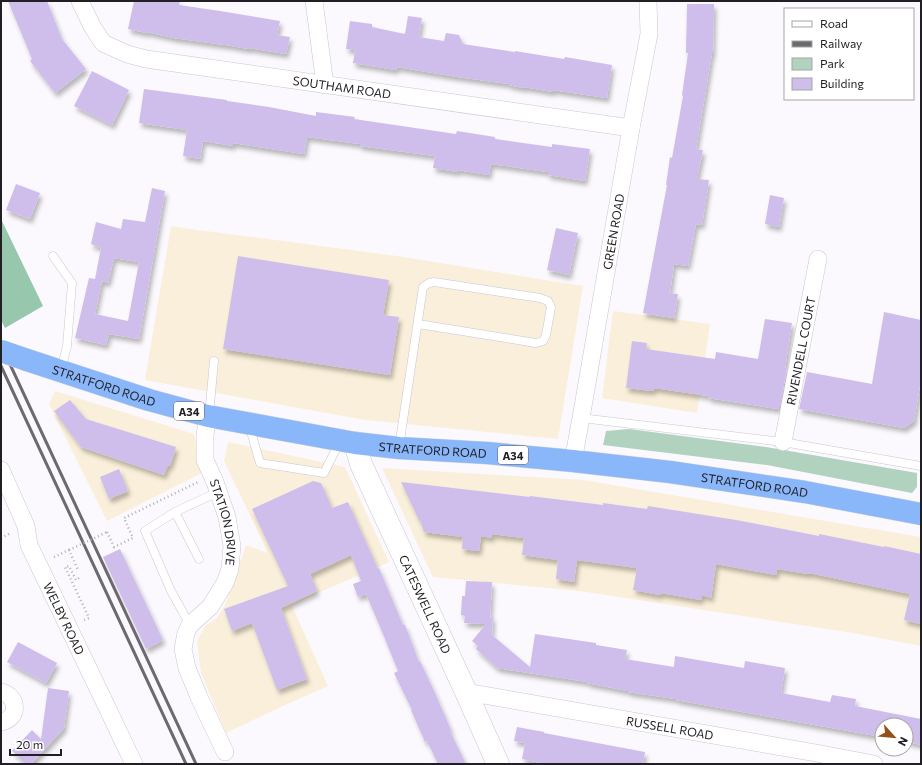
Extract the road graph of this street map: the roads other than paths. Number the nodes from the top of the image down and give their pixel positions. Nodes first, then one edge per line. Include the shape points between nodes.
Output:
1 (80, 1) edge
2 (314, 1) edge
3 (648, 1) edge
4 (325, 85) junction
5 (631, 128) junction
6 (53, 256) dead end
7 (818, 259) dead end
8 (418, 324) junction
9 (1, 351) edge
10 (214, 361) dead end
11 (61, 371) junction
12 (208, 416) junction
13 (581, 418) junction
14 (249, 424) junction
15 (347, 441) junction
16 (783, 442) junction
17 (399, 448) junction
18 (572, 461) junction
19 (921, 466) edge
20 (1, 470) edge
21 (218, 492) junction
22 (176, 512) junction
23 (921, 514) edge
24 (199, 559) dead end
25 (190, 625) junction
26 (1, 692) edge
27 (466, 692) junction
28 (1, 722) edge
29 (224, 752) dead end
30 (134, 764) edge
31 (498, 764) edge
32 (874, 764) edge

1 - 4 street, SOUTHAM ROAD via 103,43 127,54 146,59
2 - 4 street
3 - 5 street, GREEN ROAD via 649,34
4 - 5 street, SOUTHAM ROAD
5 - 13 street, GREEN ROAD
6 - 11 lane via 72,283 67,346
7 - 16 street, RIVENDELL COURT
8 - 8 lane via 423,287 434,282 540,298 548,301 551,307 546,335 543,341 536,343
8 - 17 lane
9 - 11 highway, STRATFORD ROAD / A34, bridge
10 - 12 lane
11 - 12 highway, STRATFORD ROAD / A34
12 - 14 highway, STRATFORD ROAD / A34
12 - 21 street, STATION DRIVE via 205,460
13 - 16 lane
13 - 18 street, GREEN ROAD
14 - 15 highway, STRATFORD ROAD / A34
14 - 15 lane via 260,463 324,473
15 - 17 highway, STRATFORD ROAD / A34
15 - 27 street, CATESWELL ROAD via 361,464
16 - 19 lane
17 - 18 highway, STRATFORD ROAD / A34
18 - 23 highway, STRATFORD ROAD / A34 via 670,472 805,492
20 - 30 street, WELBY ROAD via 26,526 29,546
21 - 22 lane
21 - 25 street, STATION DRIVE via 227,516 232,546 230,569 225,583 210,607
22 - 24 lane
22 - 25 lane via 145,531 171,591
25 - 29 street via 183,649 187,668
26 - 28 street via 12,698 15,708 8,720
27 - 31 street, CATESWELL ROAD
27 - 32 street, RUSSELL ROAD

